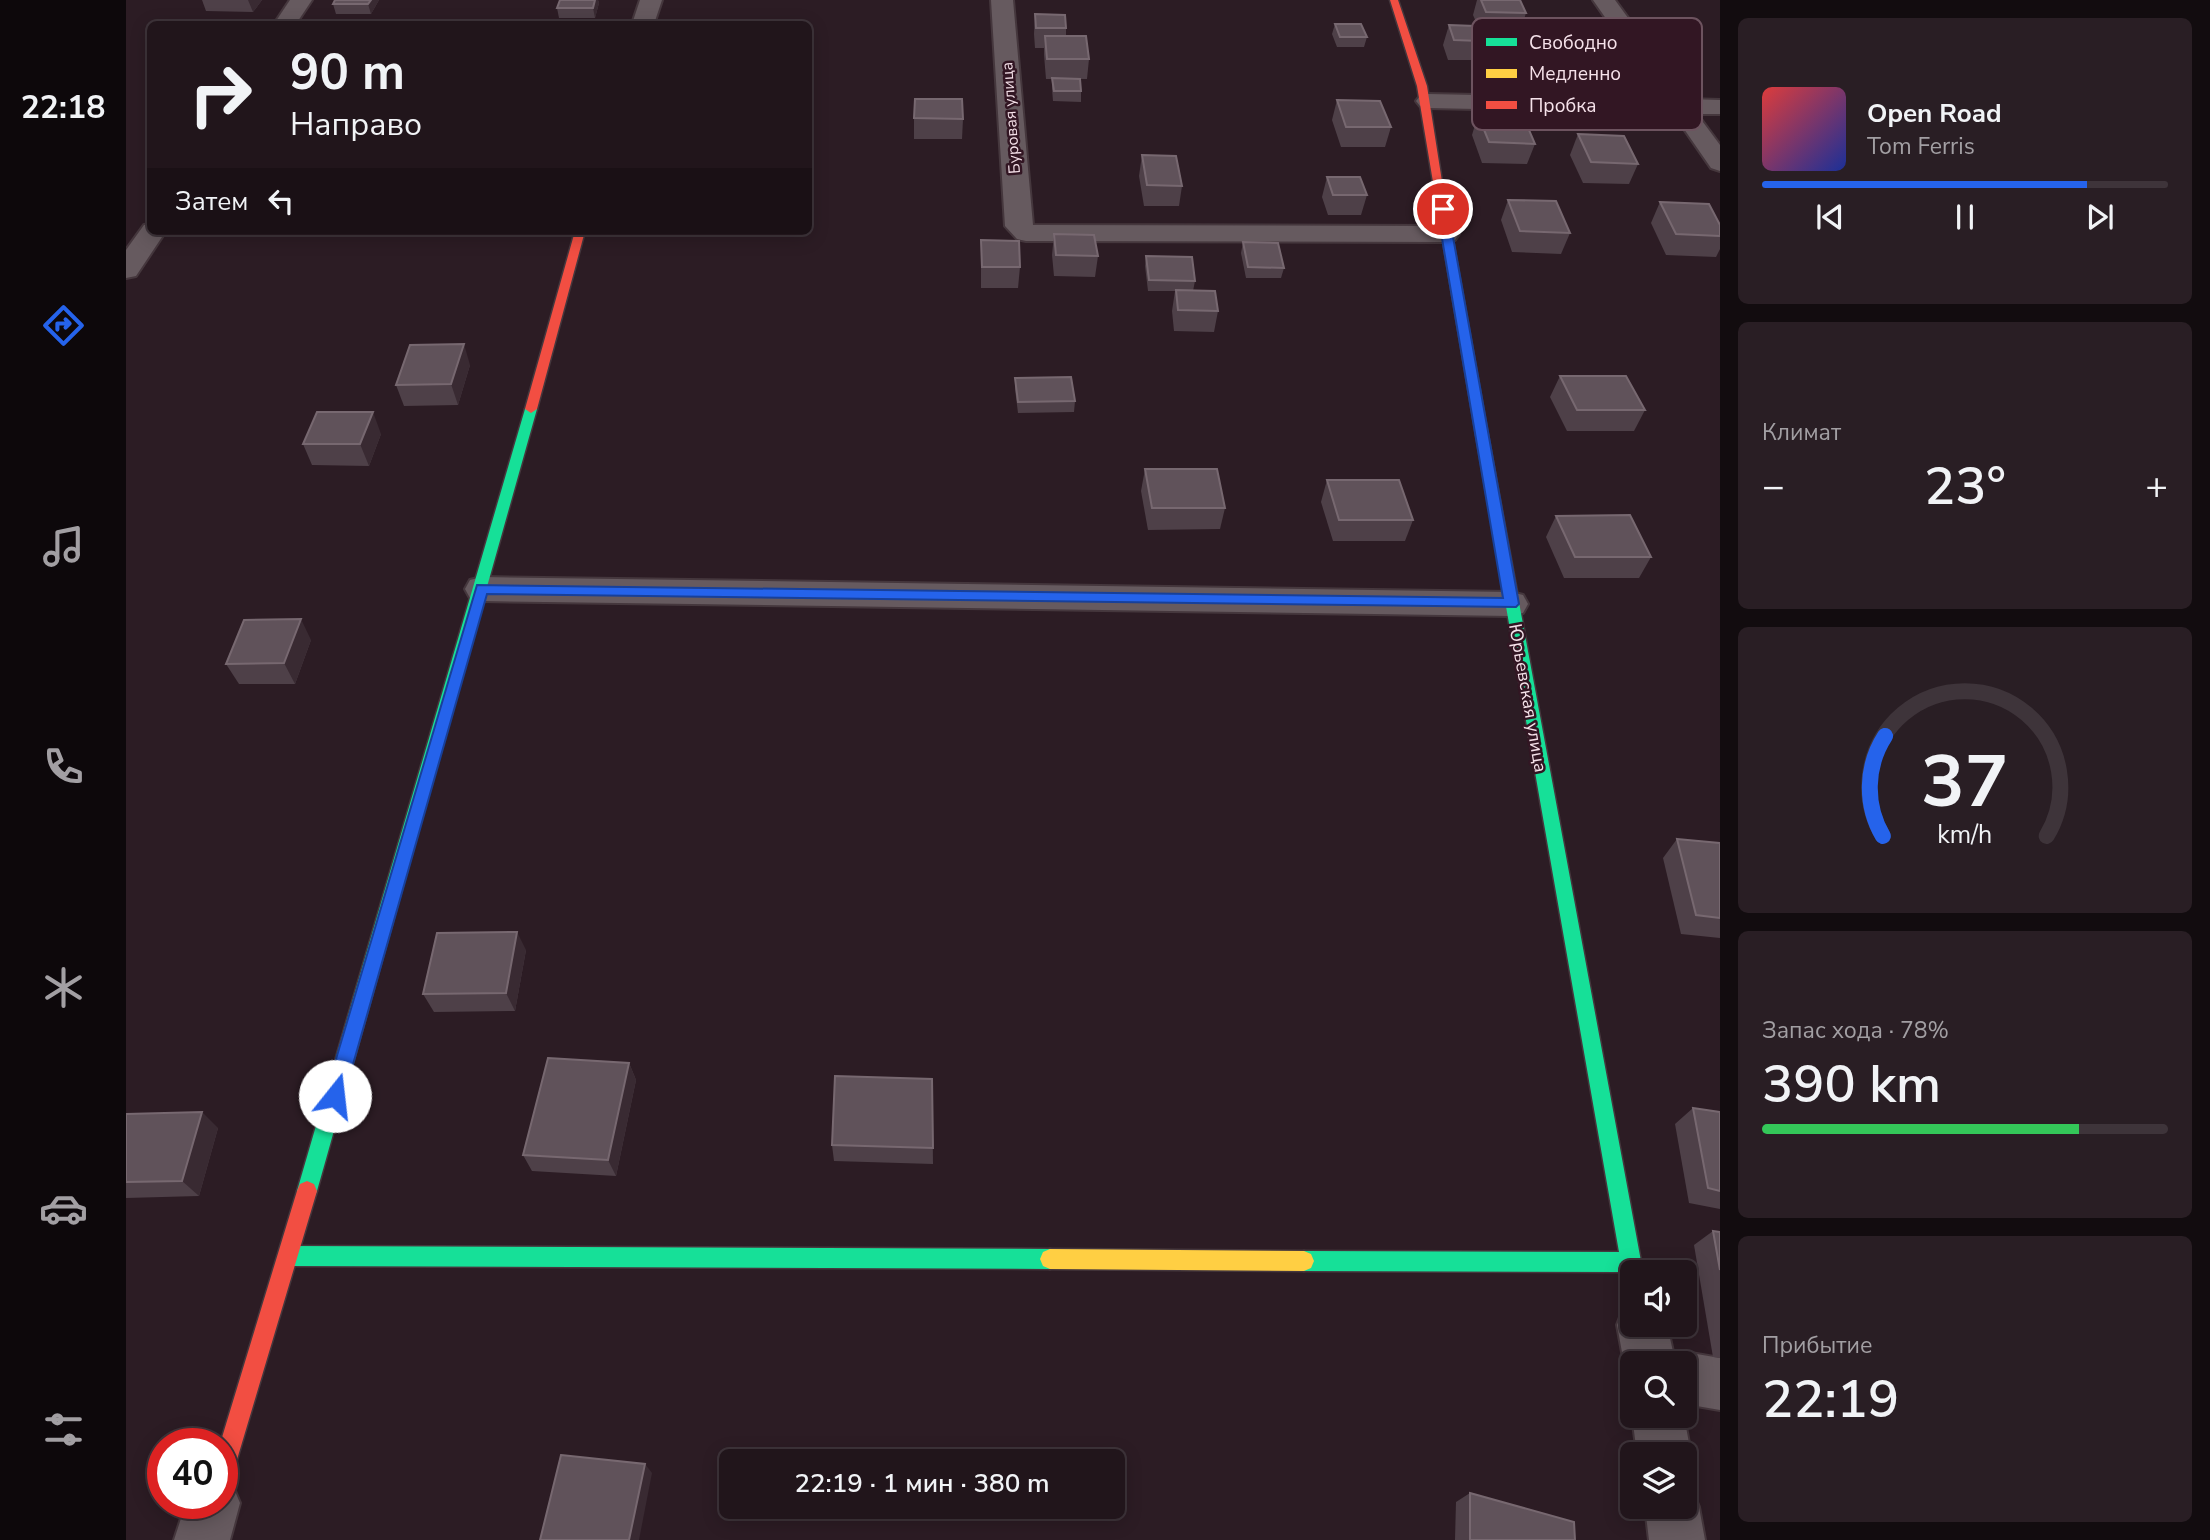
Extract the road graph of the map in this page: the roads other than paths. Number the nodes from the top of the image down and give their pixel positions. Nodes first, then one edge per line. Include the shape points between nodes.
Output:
1 (301, 0) edge
2 (651, 0) edge
3 (1002, 0) edge
4 (1394, 0) edge
5 (1604, 0) edge
6 (1617, 18) edge
7 (287, 21) edge
8 (644, 21) edge
9 (1428, 101) junction
10 (1472, 102) edge
11 (1702, 107) edge
12 (1720, 107) edge
13 (1696, 130) edge
14 (1720, 163) edge
15 (1446, 234) junction
16 (150, 235) edge
17 (579, 235) edge
18 (126, 270) edge
19 (482, 589) junction
20 (1511, 604) junction
21 (288, 1256) junction
22 (1631, 1260) edge
23 (1620, 1268) edge
24 (1697, 1380) edge
25 (1720, 1384) edge
26 (236, 1428) edge
27 (208, 1519) edge
28 (1674, 1519) edge
29 (202, 1540) edge
30 (1677, 1540) edge

1 - 7 street
2 - 8 street
3 - 15 street, Буровая улица via 1018,226 1026,233
4 - 9 street, Юрьевская улица via 1410,35
5 - 6 street
9 - 10 street
9 - 15 street, Юрьевская улица
11 - 12 street
13 - 14 street
15 - 20 street, Юрьевская улица
16 - 18 street
17 - 19 street
19 - 20 street
19 - 21 street
20 - 22 street, Юрьевская улица
21 - 23 street
21 - 26 street
24 - 25 street
27 - 29 street
28 - 30 street

